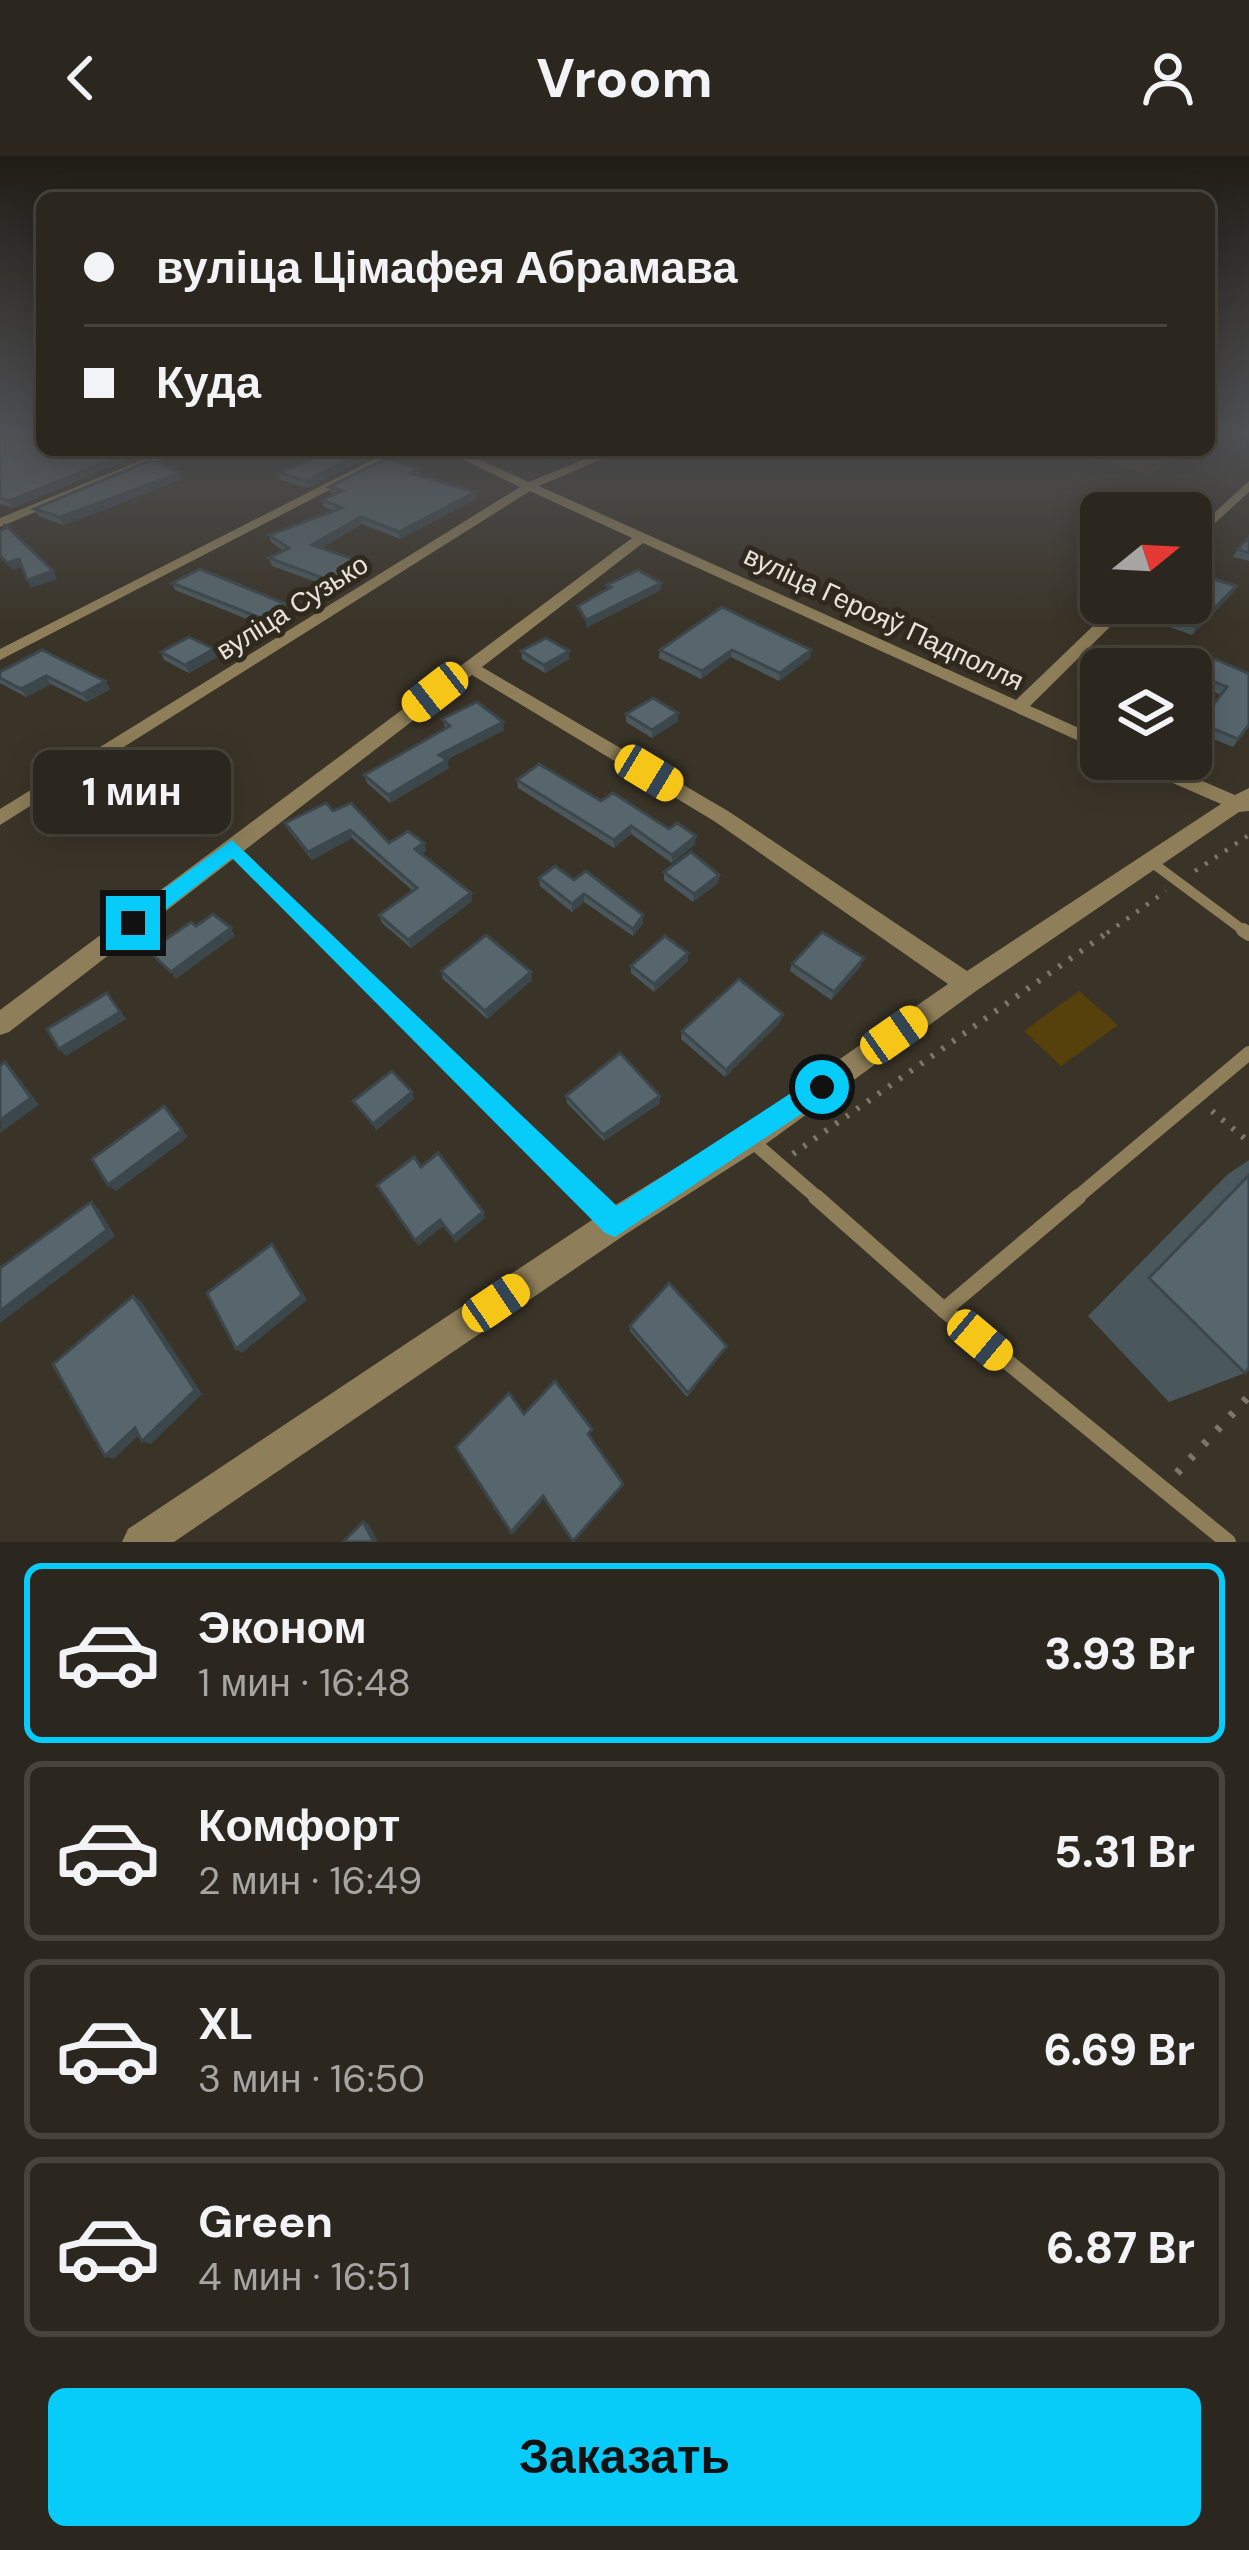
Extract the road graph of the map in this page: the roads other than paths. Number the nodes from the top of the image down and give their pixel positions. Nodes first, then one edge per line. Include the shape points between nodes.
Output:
1 (69, 495) edge
2 (314, 495) edge
3 (516, 495) edge
4 (552, 495) edge
5 (1239, 495) edge
6 (1212, 521) edge
7 (0, 523) edge
8 (642, 537) junction
9 (1104, 624) edge
10 (0, 655) edge
11 (469, 667) junction
12 (1017, 709) junction
13 (1080, 736) edge
14 (1188, 780) edge
15 (1245, 802) edge
16 (0, 818) edge
17 (232, 847) junction
18 (1150, 861) junction
19 (1249, 934) edge
20 (967, 983) junction
21 (0, 1024) edge
22 (1249, 1053) edge
23 (749, 1139) junction
24 (615, 1223) junction
25 (944, 1310) junction
26 (141, 1542) edge
27 (1228, 1542) edge

1 - 7 street
2 - 10 street
3 - 16 street, вуліца Сузько
4 - 8 street, вуліца Герояў Падполля
5 - 6 street
8 - 11 street
8 - 12 street, вуліца Герояў Падполля
9 - 12 street
11 - 17 street
11 - 20 street via 721,816
12 - 13 street, вуліца Герояў Падполля
14 - 15 street
15 - 18 street
17 - 21 street
17 - 24 lane
18 - 19 lane
18 - 20 street
20 - 23 street
22 - 25 lane
23 - 24 street
23 - 25 lane
24 - 26 street
25 - 27 lane

